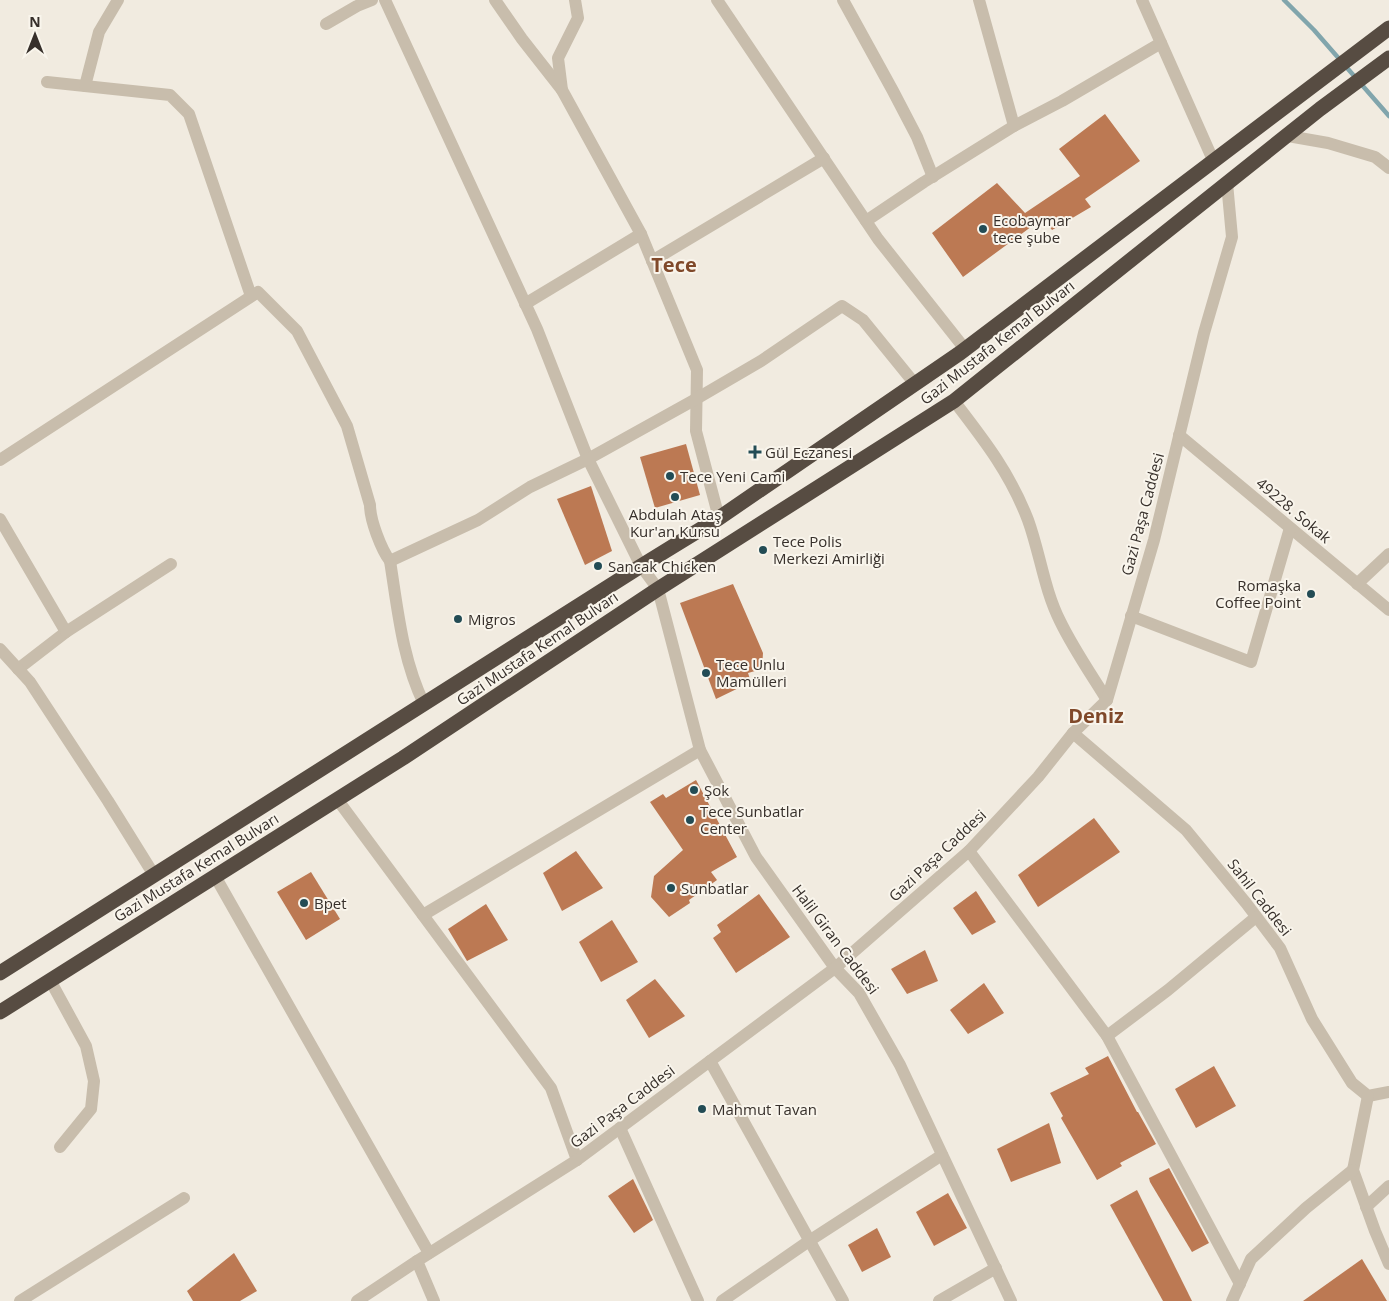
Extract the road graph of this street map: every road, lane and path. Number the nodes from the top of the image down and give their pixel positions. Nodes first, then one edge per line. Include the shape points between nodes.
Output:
1 (118, 0) edge
2 (372, 0) edge
3 (385, 0) edge
4 (495, 0) edge
5 (575, 0) edge
6 (717, 0) edge
7 (843, 0) edge
8 (979, 0) edge
9 (1142, 0) edge
10 (326, 24) dead end
11 (1389, 28) edge
12 (1161, 43) junction
13 (1389, 58) edge
14 (47, 82) dead end
15 (85, 86) junction
16 (562, 90) junction
17 (1014, 126) junction
18 (1288, 136) junction
19 (824, 158) junction
20 (1213, 160) junction
21 (1389, 168) edge
22 (933, 177) junction
23 (1227, 183) junction
24 (866, 221) junction
25 (641, 234) junction
26 (652, 261) junction
27 (251, 296) junction
28 (525, 304) junction
29 (965, 350) junction
30 (915, 384) junction
31 (696, 399) junction
32 (954, 401) junction
33 (1179, 435) junction
34 (588, 459) junction
35 (0, 460) edge
36 (719, 518) junction
37 (0, 519) edge
38 (1290, 528) junction
39 (1389, 554) edge
40 (390, 561) junction
41 (171, 564) dead end
42 (641, 566) junction
43 (1357, 584) junction
44 (658, 589) junction
45 (1389, 610) edge
46 (1131, 616) junction
47 (66, 632) junction
48 (0, 650) edge
49 (18, 669) junction
50 (1106, 700) junction
51 (424, 704) junction
52 (1072, 734) junction
53 (700, 750) junction
54 (337, 799) junction
55 (969, 851) junction
56 (154, 875) junction
57 (215, 876) junction
58 (423, 915) junction
59 (1256, 917) junction
60 (835, 968) junction
61 (0, 973) edge
62 (50, 980) junction
63 (0, 1012) edge
64 (1106, 1036) junction
65 (710, 1061) junction
66 (1389, 1092) edge
67 (1368, 1096) junction
68 (620, 1128) junction
69 (60, 1147) dead end
70 (942, 1155) junction
71 (577, 1160) junction
72 (1353, 1170) junction
73 (1389, 1186) edge
74 (184, 1198) dead end
75 (1366, 1207) junction
76 (809, 1240) junction
77 (429, 1254) junction
78 (417, 1261) junction
79 (1389, 1264) edge
80 (996, 1268) junction
81 (1240, 1284) junction
82 (20, 1301) edge
83 (357, 1301) edge
84 (434, 1301) edge
85 (698, 1301) edge
86 (722, 1301) edge
87 (843, 1301) edge
88 (939, 1301) edge
89 (1011, 1301) edge
90 (1232, 1301) edge

1 - 15 street via 99,32
2 - 10 street
3 - 28 street
4 - 16 street
5 - 16 street via 578,18 558,58
6 - 19 street
7 - 22 street via 917,137
8 - 17 street
9 - 12 street
11 - 20 highway, Gazi Mustafa Kemal Bulvarı
12 - 17 street
12 - 20 street
13 - 18 highway, Gazi Mustafa Kemal Bulvarı
14 - 15 street
15 - 27 street via 170,95 189,114
16 - 25 street
17 - 22 street
18 - 21 street via 1328,143 1375,157
18 - 23 highway, Gazi Mustafa Kemal Bulvarı
19 - 24 street
19 - 26 street
20 - 29 highway, Gazi Mustafa Kemal Bulvarı
22 - 24 street
23 - 32 highway, Gazi Mustafa Kemal Bulvarı
23 - 33 street, Gazi Paşa Caddesi via 1232,237
24 - 29 street
25 - 26 street
25 - 28 street
26 - 31 street via 697,370
27 - 35 street
27 - 40 street via 258,292 297,331 347,426 370,514
28 - 34 street
29 - 30 highway, Gazi Mustafa Kemal Bulvarı
30 - 31 street via 862,320 842,306 761,361
30 - 36 highway, Gazi Mustafa Kemal Bulvarı
31 - 34 street
31 - 36 street via 696,431
32 - 44 highway, Gazi Mustafa Kemal Bulvarı
32 - 50 street via 1011,480 1028,521 1045,583 1060,621
33 - 38 street, 49228. Sokak
33 - 46 street, Gazi Paşa Caddesi via 1154,540
34 - 40 street via 530,487 478,520
34 - 42 street
36 - 42 highway, Gazi Mustafa Kemal Bulvarı
37 - 47 street
38 - 43 street, 49228. Sokak
38 - 46 street via 1251,662
39 - 43 street
40 - 51 street via 403,645 413,682
41 - 47 street
42 - 44 street
42 - 51 highway, Gazi Mustafa Kemal Bulvarı
43 - 45 street, 49228. Sokak
44 - 53 street, Halil Giran Caddesi
44 - 54 highway, Gazi Mustafa Kemal Bulvarı
46 - 50 street, Gazi Paşa Caddesi
47 - 49 street
48 - 49 street
49 - 56 street via 30,682
50 - 52 street, Gazi Paşa Caddesi
51 - 56 highway, Gazi Mustafa Kemal Bulvarı
52 - 55 street, Gazi Paşa Caddesi via 1038,777
52 - 59 street, Sahil Caddesi via 1186,830
53 - 58 street
53 - 60 street, Halil Giran Caddesi via 756,857
54 - 57 highway, Gazi Mustafa Kemal Bulvarı
54 - 58 street
55 - 60 street, Gazi Paşa Caddesi
55 - 64 street
56 - 61 highway, Gazi Mustafa Kemal Bulvarı
57 - 62 highway, Gazi Mustafa Kemal Bulvarı
57 - 77 street
58 - 71 street via 551,1088
59 - 64 street
59 - 67 street, Sahil Caddesi via 1280,948 1312,1019 1352,1083
60 - 65 street, Gazi Paşa Caddesi
60 - 70 street, Halil Giran Caddesi via 859,993 900,1065
62 - 63 highway, Gazi Mustafa Kemal Bulvarı
62 - 69 street via 86,1046 94,1081 91,1110
64 - 81 street
65 - 68 street, Gazi Paşa Caddesi
65 - 76 street
66 - 67 street
67 - 72 street
68 - 71 street, Gazi Paşa Caddesi
68 - 85 street
70 - 76 street
70 - 80 street, Halil Giran Caddesi
71 - 77 street, Gazi Paşa Caddesi
72 - 75 street
72 - 81 street via 1251,1259
73 - 75 street
74 - 82 street
75 - 79 street
76 - 86 street
76 - 87 street
77 - 78 street, Gazi Paşa Caddesi
78 - 83 street, Gazi Paşa Caddesi
78 - 84 street
80 - 88 street
80 - 89 street, Halil Giran Caddesi
81 - 90 street

